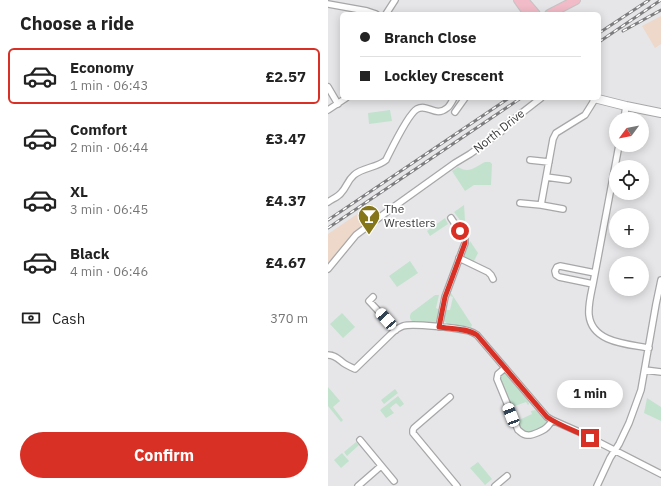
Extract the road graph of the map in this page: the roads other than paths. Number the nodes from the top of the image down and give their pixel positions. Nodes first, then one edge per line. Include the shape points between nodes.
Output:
1 (395, 0) edge
2 (518, 0) edge
3 (524, 0) edge
4 (576, 0) edge
5 (328, 4) edge
6 (370, 12) edge
7 (387, 12) edge
8 (527, 12) edge
9 (534, 12) edge
10 (553, 12) edge
11 (328, 87) edge
12 (343, 100) edge
13 (453, 100) edge
14 (464, 100) edge
15 (538, 100) edge
16 (594, 100) edge
17 (601, 100) edge
18 (338, 104) junction
19 (626, 106) junction
20 (328, 110) edge
21 (455, 112) dead end
22 (625, 112) edge
23 (661, 113) edge
24 (618, 152) edge
25 (530, 160) dead end
26 (548, 162) junction
27 (546, 177) junction
28 (568, 180) dead end
29 (328, 202) edge
30 (520, 203) dead end
31 (541, 205) junction
32 (563, 209) dead end
33 (451, 218) dead end
34 (459, 258) junction
35 (328, 269) edge
36 (595, 273) junction
37 (493, 279) dead end
38 (661, 280) edge
39 (592, 284) junction
40 (373, 297) dead end
41 (439, 327) junction
42 (396, 330) junction
43 (649, 348) junction
44 (328, 355) edge
45 (505, 368) junction
46 (645, 370) junction
47 (661, 372) edge
48 (450, 397) dead end
49 (552, 420) junction
50 (360, 440) dead end
51 (615, 450) junction
52 (381, 466) junction
53 (661, 474) edge
54 (507, 476) dead end
55 (394, 481) dead end
56 (358, 486) edge
57 (457, 486) edge
58 (495, 486) edge
59 (597, 486) edge

1 - 7 street
2 - 8 main road
3 - 9 main road
4 - 10 main road
5 - 6 street
11 - 18 street
12 - 18 street
13 - 29 street via 448,108 442,111 423,108 415,111 403,127 386,160 354,175 341,194
14 - 21 street
15 - 35 street, North Drive via 505,126 502,132 356,235
16 - 26 street via 585,115 556,134
17 - 19 main road
18 - 20 street
19 - 22 street
19 - 23 main road
24 - 36 street
25 - 26 street
26 - 27 street
27 - 28 street
27 - 31 street
30 - 31 street
31 - 32 street
33 - 34 street via 465,239
34 - 37 street via 488,272
34 - 41 street via 445,297
36 - 39 street
36 - 39 street via 560,266 555,271 559,277
38 - 43 street
39 - 43 street via 589,316 600,335 609,340
40 - 42 street via 369,301
41 - 42 street via 408,325
41 - 45 street via 474,333
42 - 44 street via 354,369 333,355
43 - 46 street
45 - 49 street
45 - 49 street via 497,376 518,430 522,434 531,435 546,428
46 - 47 street
46 - 51 street via 633,412
48 - 57 street via 414,428 412,433
49 - 51 street
50 - 52 street
51 - 53 street
51 - 59 street
52 - 55 street
52 - 56 street
54 - 58 street

